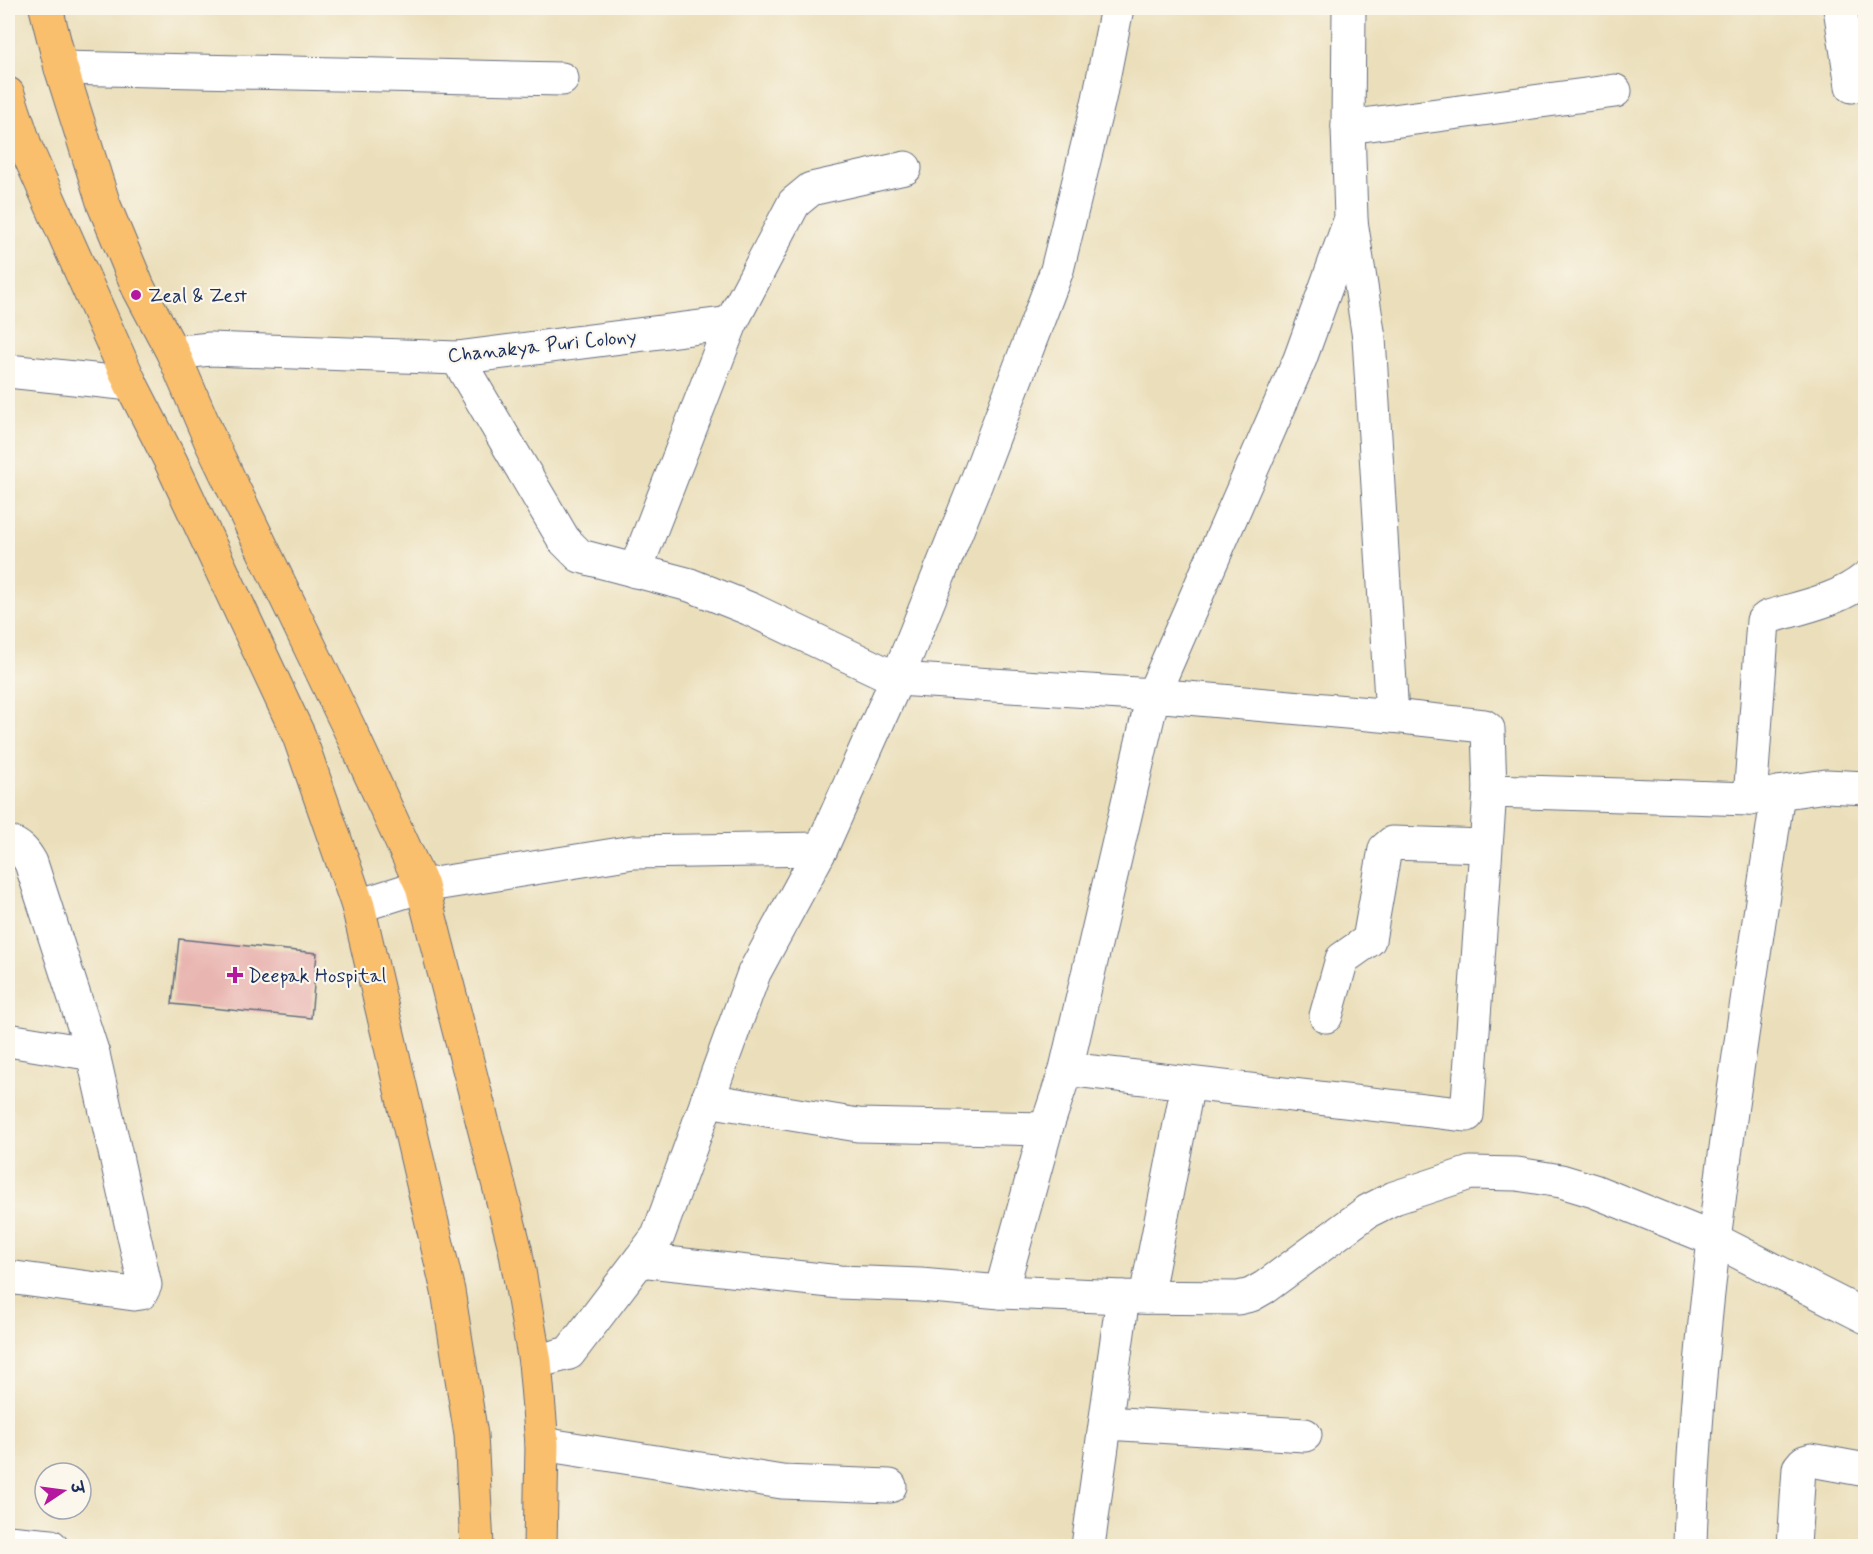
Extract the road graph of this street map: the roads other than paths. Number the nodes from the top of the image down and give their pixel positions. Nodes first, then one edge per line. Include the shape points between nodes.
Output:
1 (46, 8) edge
2 (1118, 8) edge
3 (1349, 8) edge
4 (1840, 8) edge
5 (61, 69) junction
6 (561, 78) dead end
7 (1852, 86) dead end
8 (1615, 91) dead end
9 (8, 94) edge
10 (1347, 127) junction
11 (905, 168) dead end
12 (1351, 218) junction
13 (731, 323) junction
14 (173, 353) junction
15 (458, 358) junction
16 (8, 371) edge
17 (131, 384) junction
18 (635, 571) junction
19 (1866, 578) edge
20 (897, 679) junction
21 (1153, 694) junction
22 (1392, 716) junction
23 (1866, 788) edge
24 (1490, 791) junction
25 (1764, 796) junction
26 (8, 842) edge
27 (1485, 846) junction
28 (821, 849) junction
29 (422, 886) junction
30 (358, 906) junction
31 (1326, 1016) dead end
32 (8, 1040) edge
33 (93, 1054) junction
34 (1065, 1069) junction
35 (1188, 1084) junction
36 (707, 1100) junction
37 (1046, 1129) junction
38 (1713, 1239) junction
39 (640, 1260) junction
40 (8, 1277) edge
41 (1000, 1292) junction
42 (1135, 1297) junction
43 (1866, 1317) edge
44 (535, 1362) junction
45 (1106, 1423) junction
46 (1305, 1435) dead end
47 (542, 1444) junction
48 (1866, 1470) edge
49 (890, 1486) dead end
50 (8, 1542) edge
51 (51, 1546) edge
52 (477, 1546) edge
53 (540, 1546) edge
54 (1088, 1546) edge
55 (1690, 1546) edge
56 (1794, 1546) edge

1 - 5 main road
2 - 20 street via 1057,270
3 - 10 street
4 - 7 street
5 - 6 street
5 - 14 main road via 104,205 138,287
8 - 10 street
9 - 17 main road via 26,148
10 - 12 street
11 - 13 street via 811,189 794,203
12 - 21 street via 1300,359
12 - 22 street via 1369,338
13 - 15 street, Chanakya Puri Colony
13 - 18 street
14 - 15 street, Chanakya Puri Colony via 210,350
14 - 29 main road via 211,442
15 - 18 street via 564,540 580,556
16 - 17 street
17 - 30 main road via 299,736
18 - 20 street via 690,585 750,609
19 - 25 street via 1828,599 1763,621
20 - 21 street
20 - 28 street
21 - 22 street
21 - 34 street
22 - 24 street via 1484,726 1489,734
23 - 25 street via 1826,786
24 - 25 street
24 - 27 street
25 - 38 street
26 - 33 street via 25,851 31,863
27 - 31 street via 1388,845 1368,940 1342,959
27 - 35 street via 1467,1115
28 - 29 street via 633,852
28 - 36 street via 754,973
29 - 30 street
29 - 44 main road via 515,1248
30 - 52 main road via 448,1291 471,1435
32 - 33 street
33 - 40 street via 146,1285 141,1293 134,1294
34 - 35 street
34 - 37 street
35 - 42 street
36 - 37 street via 858,1125
36 - 39 street via 658,1236
37 - 41 street
38 - 42 street via 1561,1181 1517,1174 1470,1173 1394,1198 1368,1211 1251,1295
38 - 43 street
38 - 55 street via 1693,1454
39 - 41 street via 839,1282
39 - 44 street via 569,1353
41 - 42 street
42 - 45 street
44 - 47 main road
45 - 46 street
45 - 54 street
47 - 49 street via 782,1482
47 - 53 main road
48 - 56 street via 1804,1462 1799,1468
50 - 51 street

